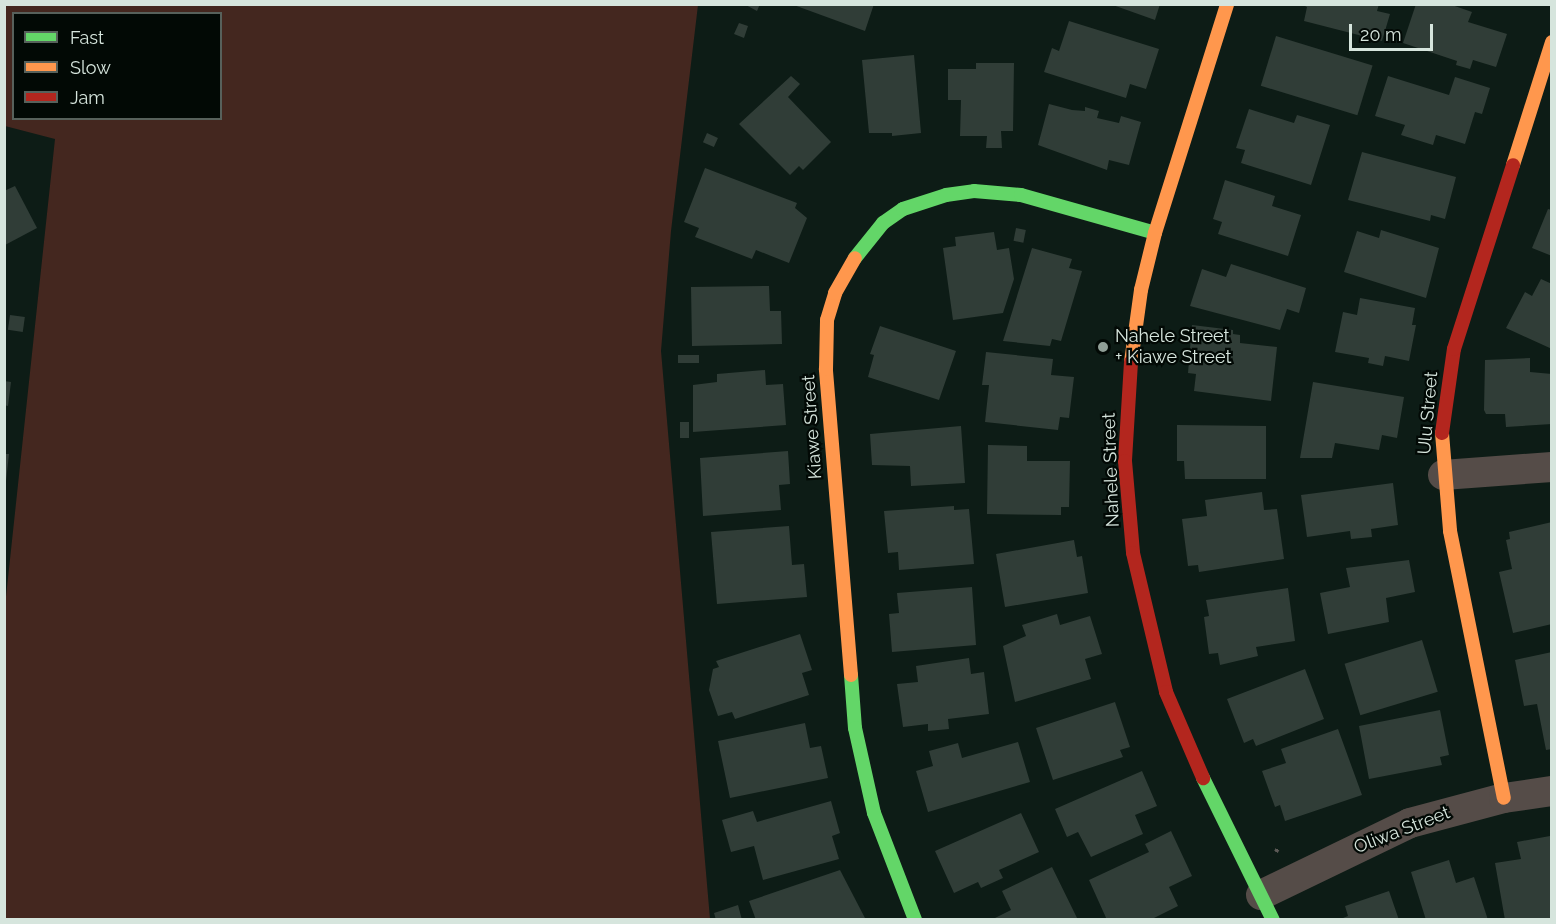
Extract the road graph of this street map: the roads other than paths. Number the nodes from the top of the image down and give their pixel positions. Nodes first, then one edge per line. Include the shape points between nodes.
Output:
1 (1227, 4) edge
2 (1551, 42) edge
3 (1155, 233) junction
4 (1551, 467) edge
5 (1443, 475) junction
6 (1551, 791) edge
7 (1504, 798) junction
8 (1267, 907) edge
9 (915, 920) edge

1 - 3 street, Nahele Street
2 - 5 street, Ulu Street via 1454,349 1440,443
3 - 8 street, Nahele Street via 1127,392 1125,461 1133,553 1166,692 1209,793
3 - 9 street, Kiawe Street via 1021,195 974,191 946,195 903,209 883,223 852,261 835,293 827,320 826,360 855,728 874,813
4 - 5 street
5 - 7 street, Ulu Street
6 - 7 street, Oliwa Street
7 - 8 street, Oliwa Street via 1410,823

